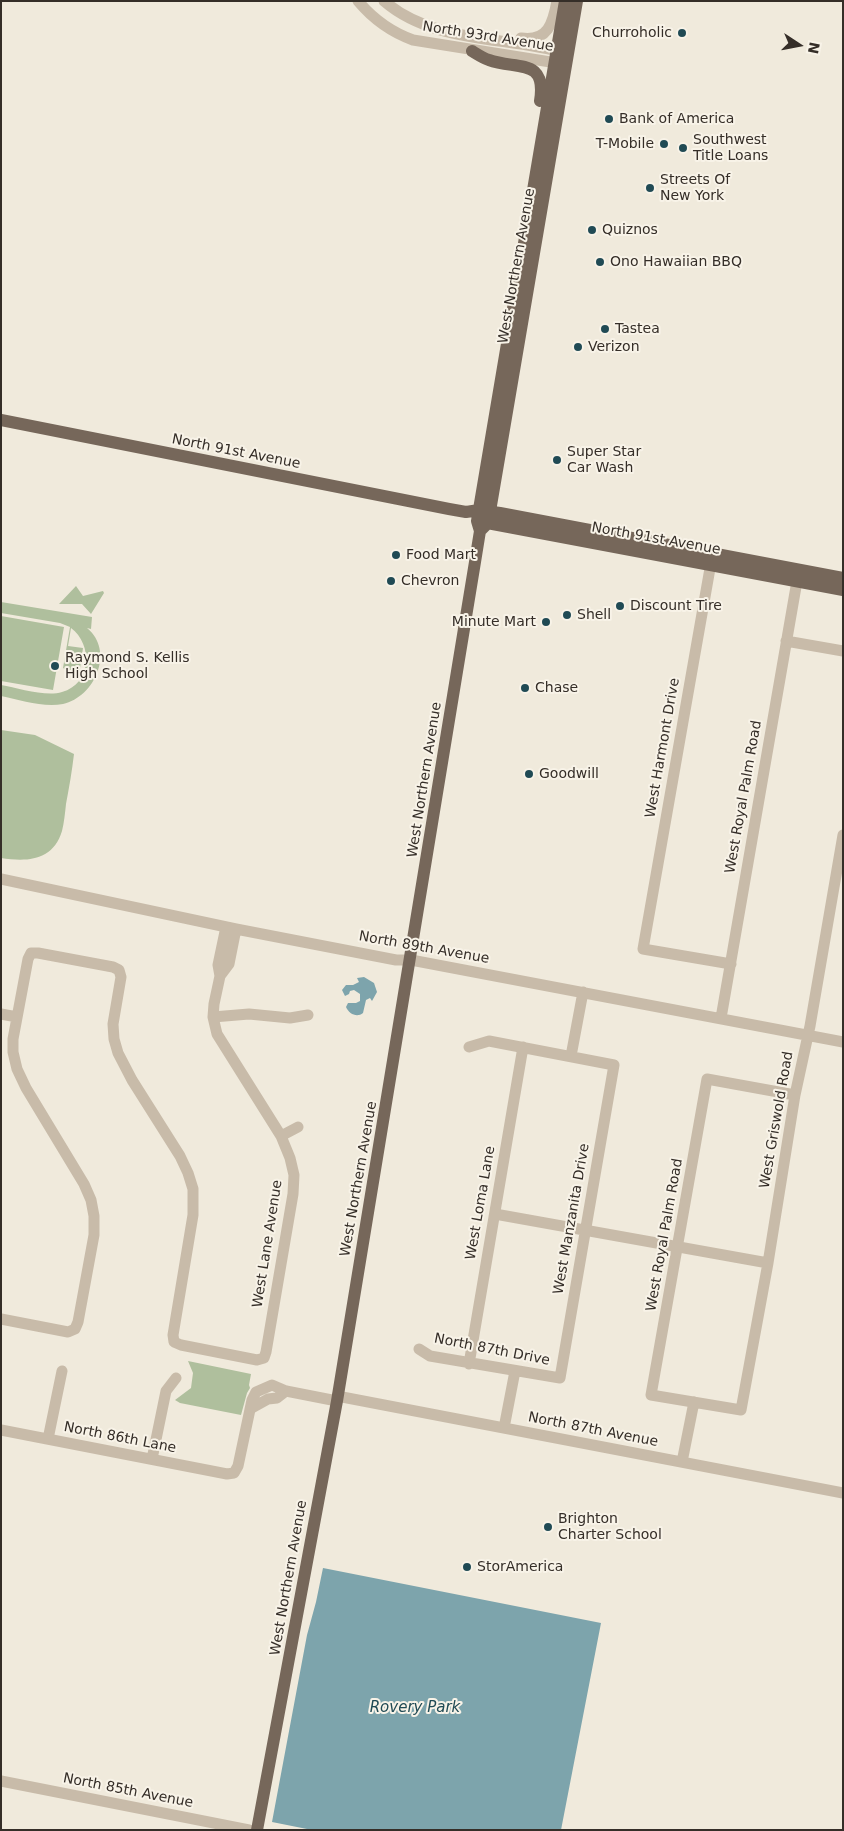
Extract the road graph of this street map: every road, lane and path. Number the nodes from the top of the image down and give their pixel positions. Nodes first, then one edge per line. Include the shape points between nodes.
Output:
1 (358, 1) edge
2 (384, 1) edge
3 (557, 1) edge
4 (565, 1) edge
5 (577, 1) edge
6 (474, 36) junction
7 (472, 51) junction
8 (562, 58) junction
9 (539, 151) junction
10 (522, 290) junction
11 (1, 420) edge
12 (483, 519) junction
13 (590, 542) junction
14 (660, 543) junction
15 (711, 559) junction
16 (843, 580) edge
17 (797, 581) junction
18 (843, 590) edge
19 (786, 641) junction
20 (843, 651) edge
21 (843, 836) edge
22 (1, 879) edge
23 (231, 928) junction
24 (411, 960) junction
25 (731, 964) junction
26 (583, 992) junction
27 (1, 1014) edge
28 (308, 1015) dead end
29 (17, 1017) junction
30 (213, 1017) junction
31 (721, 1018) junction
32 (807, 1035) junction
33 (843, 1042) edge
34 (469, 1047) dead end
35 (523, 1047) junction
36 (571, 1056) junction
37 (795, 1095) junction
38 (298, 1127) dead end
39 (281, 1136) junction
40 (495, 1214) junction
41 (585, 1230) junction
42 (678, 1247) junction
43 (768, 1263) junction
44 (1, 1319) edge
45 (419, 1349) dead end
46 (469, 1364) junction
47 (62, 1371) dead end
48 (515, 1371) junction
49 (176, 1378) dead end
50 (560, 1378) joint
51 (263, 1388) junction
52 (286, 1391) junction
53 (337, 1398) junction
54 (268, 1399) junction
55 (694, 1402) junction
56 (250, 1410) junction
57 (504, 1428) junction
58 (1, 1430) edge
59 (48, 1439) junction
60 (152, 1459) junction
61 (682, 1462) junction
62 (843, 1494) edge
63 (1, 1781) edge
64 (249, 1830) edge
65 (257, 1830) edge

1 - 7 street, North 93rd Avenue via 375,19 403,37
2 - 6 street, North 93rd Avenue via 399,13 428,27
3 - 6 street via 550,26 536,37
4 - 8 main road, West Northern Avenue
5 - 8 main road, West Northern Avenue
6 - 8 street, North 93rd Avenue via 546,47
7 - 8 street, North 93rd Avenue
7 - 9 main road via 490,60 529,68 537,74 542,87 538,114
8 - 9 main road, West Northern Avenue
8 - 10 main road, West Northern Avenue
9 - 10 main road, West Northern Avenue
10 - 12 main road, West Northern Avenue
11 - 12 main road, North 91st Avenue via 466,512
12 - 13 main road, North 91st Avenue
12 - 14 main road, North 91st Avenue
12 - 24 main road, West Northern Avenue
13 - 14 main road via 601,537 636,544
13 - 15 main road, North 91st Avenue
14 - 15 main road, North 91st Avenue
15 - 16 main road, North 91st Avenue
15 - 17 main road, North 91st Avenue
15 - 25 street, West Harmont Drive via 644,949
16 - 17 main road via 808,577
17 - 18 main road, North 91st Avenue
17 - 19 street, West Royal Palm Road
19 - 20 street
19 - 25 street, West Royal Palm Road
21 - 32 street, West Griswold Road
22 - 23 street, North 89th Avenue
23 - 24 street, North 89th Avenue via 396,960
23 - 30 street, West Lane Avenue via 229,964 220,976
24 - 26 street, North 89th Avenue
24 - 53 main road, West Northern Avenue
25 - 31 street, West Royal Palm Road
26 - 31 street, North 89th Avenue
26 - 36 street
27 - 29 street
28 - 30 street via 290,1018 249,1014
29 - 39 street, West Lane Avenue via 31,953 119,970 121,977 113,1024 118,1053 180,1156 193,1189 193,1215 174,1342 257,1360 264,1358 293,1194 294,1175
29 - 44 street via 13,1039 17,1069 84,1184 94,1216 94,1235 75,1329 68,1332
30 - 39 street, West Lane Avenue via 217,1034
31 - 32 street, North 89th Avenue
32 - 33 street, North 89th Avenue
32 - 37 street, West Griswold Road
34 - 35 street via 489,1041
35 - 36 street
35 - 40 street, West Loma Lane
36 - 41 street, West Manzanita Drive via 614,1065
37 - 42 street, West Royal Palm Road via 707,1079
37 - 43 street, West Griswold Road
38 - 39 street
40 - 41 street
40 - 46 street, West Loma Lane
41 - 42 street
41 - 50 street, West Manzanita Drive
42 - 43 street
42 - 55 street, West Royal Palm Road via 651,1395
43 - 55 street, West Griswold Road via 741,1410
45 - 46 street, North 87th Drive via 430,1356
46 - 48 street, North 87th Drive
47 - 59 street
48 - 50 street, North 87th Drive
48 - 57 street
49 - 60 street via 166,1392
51 - 52 street, North 87th Avenue via 272,1385
51 - 54 street
51 - 56 street via 256,1392
52 - 53 street, North 87th Avenue
52 - 54 street via 277,1398
53 - 57 street, North 87th Avenue
53 - 65 main road, West Northern Avenue
54 - 56 street
55 - 61 street
56 - 60 street, North 86th Lane via 234,1473
57 - 61 street, North 87th Avenue
58 - 59 street, North 86th Lane
59 - 60 street, North 86th Lane
61 - 62 street, North 87th Avenue
63 - 64 street, North 85th Avenue

